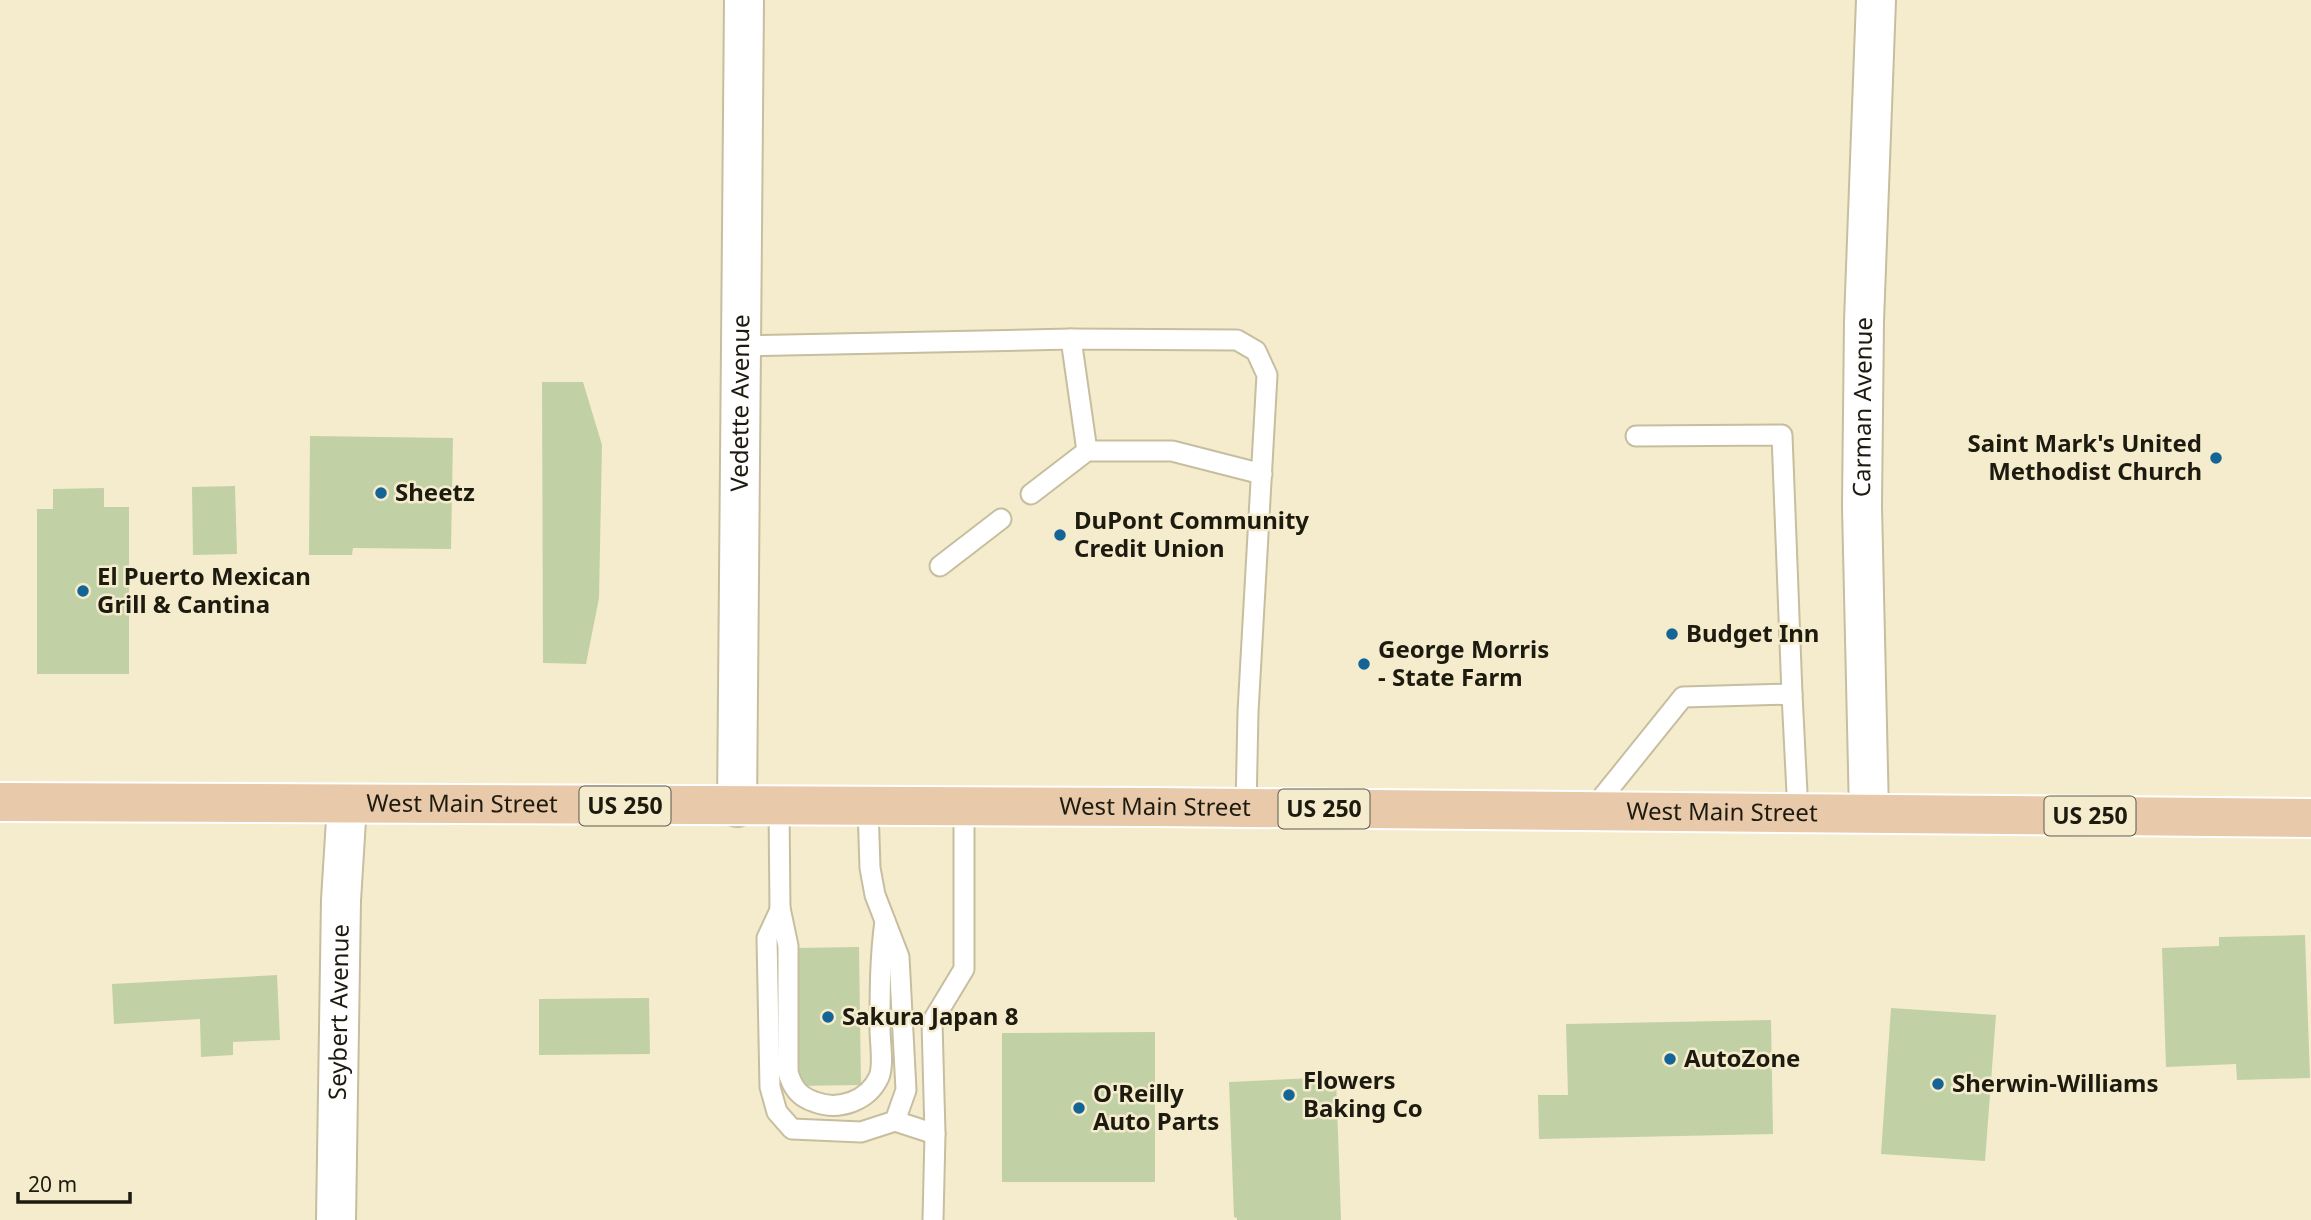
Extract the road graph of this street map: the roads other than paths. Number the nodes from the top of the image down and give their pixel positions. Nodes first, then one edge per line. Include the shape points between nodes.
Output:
1 (744, 0) edge
2 (1876, 0) edge
3 (1071, 338) junction
4 (742, 346) junction
5 (1636, 436) dead end
6 (1087, 451) junction
7 (1262, 474) junction
8 (1031, 494) dead end
9 (1001, 519) dead end
10 (940, 566) dead end
11 (1791, 694) junction
12 (0, 802) edge
13 (347, 804) junction
14 (737, 807) junction
15 (779, 807) junction
16 (868, 807) junction
17 (964, 807) junction
18 (1246, 808) junction
19 (1590, 812) junction
20 (1798, 813) junction
21 (1869, 813) junction
22 (2311, 817) edge
23 (780, 908) junction
24 (885, 918) junction
25 (895, 1121) junction
26 (935, 1135) junction
27 (336, 1220) edge
28 (933, 1220) edge

1 - 4 street, Vedette Avenue
2 - 21 street, Carman Avenue via 1864,307
3 - 4 lane
3 - 6 lane
3 - 7 lane via 1237,340 1256,351 1268,375
4 - 14 street, Vedette Avenue
5 - 11 lane via 1782,435
6 - 7 lane via 1172,451
6 - 8 lane
7 - 18 lane
9 - 10 lane
11 - 19 lane via 1683,697
11 - 20 lane
12 - 13 main road, West Main Street / US 250
13 - 14 main road, West Main Street / US 250
13 - 27 street, Seybert Avenue
14 - 15 main road, West Main Street / US 250
15 - 16 main road, West Main Street / US 250
15 - 23 lane
16 - 17 main road, West Main Street / US 250
16 - 24 lane via 870,869
17 - 18 main road, West Main Street / US 250
17 - 26 lane via 964,969 932,1022
18 - 19 main road, West Main Street / US 250
19 - 20 main road, West Main Street / US 250
20 - 21 main road, West Main Street / US 250
21 - 22 main road, West Main Street / US 250
23 - 24 lane via 788,946 788,1072 801,1096 825,1104 856,1101 870,1093 880,1075 880,957
23 - 25 lane via 768,938 770,1087 777,1112 792,1129 861,1132
24 - 25 lane via 899,957 906,1090
25 - 26 lane
26 - 28 lane

